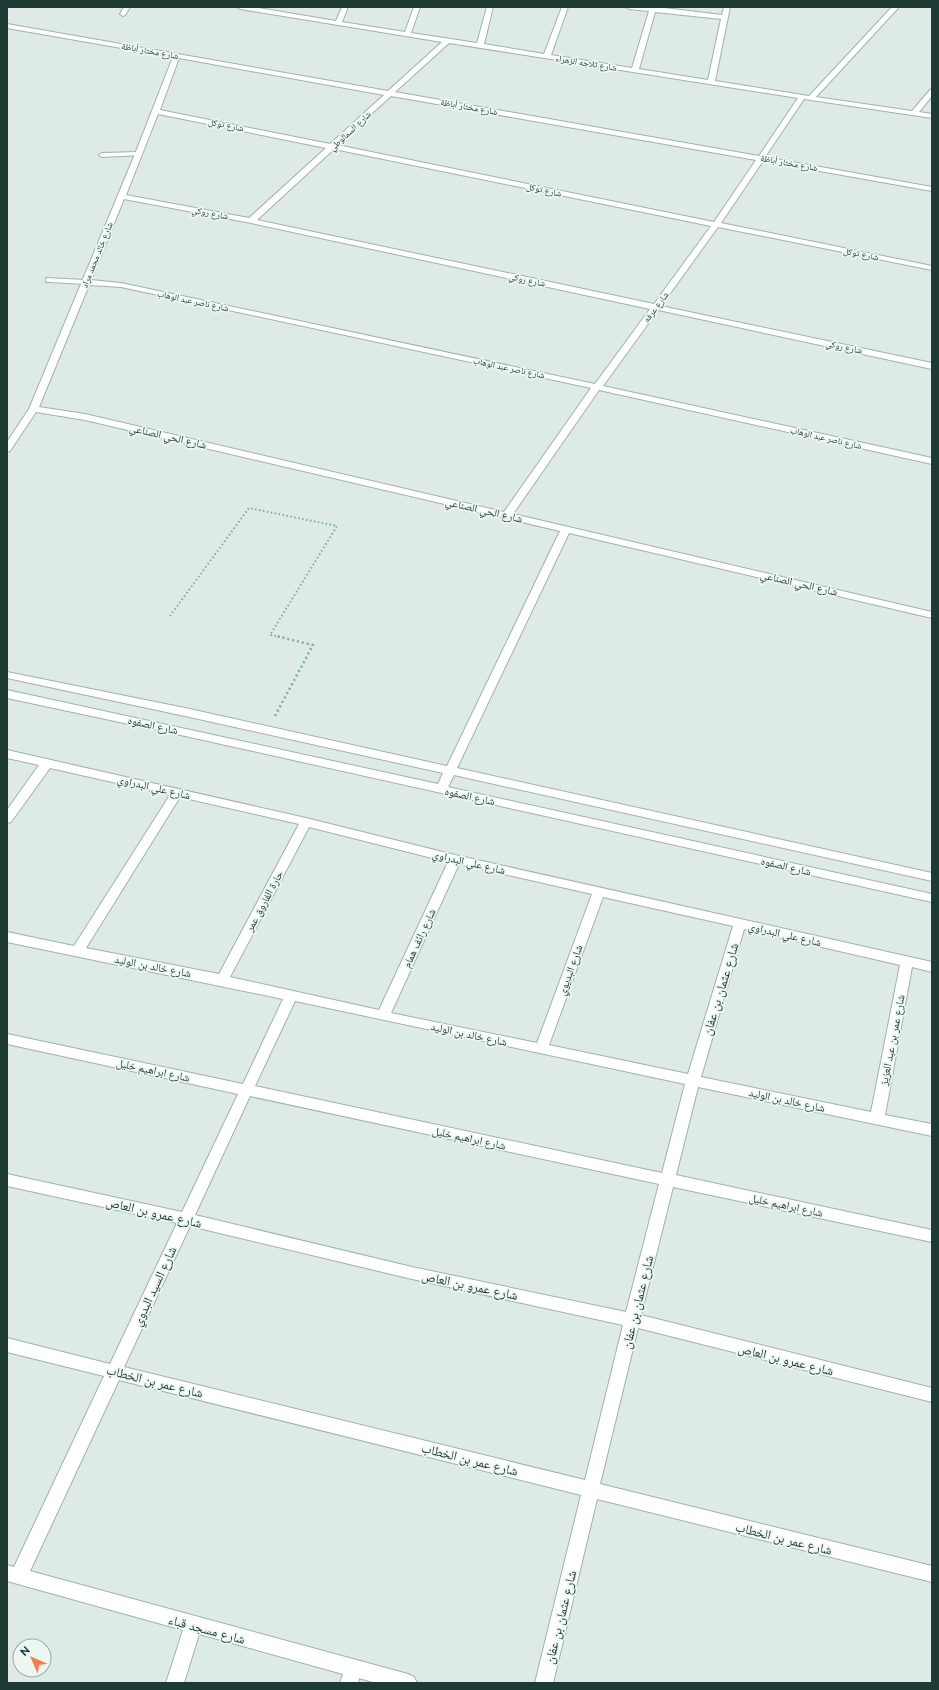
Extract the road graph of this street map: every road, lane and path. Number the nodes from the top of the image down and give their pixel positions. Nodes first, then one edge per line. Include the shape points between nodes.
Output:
1 (127, 7) edge
2 (240, 7) edge
3 (345, 7) edge
4 (417, 7) edge
5 (490, 7) edge
6 (565, 7) edge
7 (629, 7) edge
8 (727, 7) edge
9 (896, 7) edge
10 (652, 8) edge
11 (272, 9) edge
12 (123, 14) dead end
13 (725, 17) junction
14 (339, 22) junction
15 (7, 26) edge
16 (408, 33) junction
17 (448, 40) junction
18 (480, 45) junction
19 (177, 56) junction
20 (547, 56) junction
21 (635, 71) junction
22 (711, 83) junction
23 (932, 91) edge
24 (390, 93) junction
25 (807, 97) junction
26 (156, 111) junction
27 (914, 113) junction
28 (932, 116) edge
29 (333, 147) junction
30 (139, 154) junction
31 (102, 155) dead end
32 (760, 158) junction
33 (932, 189) edge
34 (121, 196) junction
35 (251, 221) junction
36 (716, 225) junction
37 (932, 268) edge
38 (49, 280) dead end
39 (86, 282) junction
40 (656, 307) junction
41 (932, 366) edge
42 (597, 387) junction
43 (34, 408) junction
44 (7, 450) edge
45 (932, 461) edge
46 (507, 515) junction
47 (566, 529) junction
48 (932, 615) edge
49 (170, 616) dead end
50 (7, 675) edge
51 (7, 694) edge
52 (268, 730) junction
53 (7, 754) edge
54 (47, 763) junction
55 (450, 771) junction
56 (441, 790) junction
57 (177, 793) junction
58 (7, 818) edge
59 (306, 822) junction
60 (455, 859) junction
61 (932, 877) edge
62 (599, 891) junction
63 (932, 898) edge
64 (740, 923) junction
65 (7, 937) edge
66 (77, 952) junction
67 (907, 961) junction
68 (932, 967) edge
69 (222, 980) junction
70 (291, 995) junction
71 (383, 1016) junction
72 (7, 1039) edge
73 (541, 1049) junction
74 (693, 1080) junction
75 (246, 1090) junction
76 (877, 1119) junction
77 (932, 1130) edge
78 (7, 1180) edge
79 (667, 1180) junction
80 (185, 1219) junction
81 (932, 1236) edge
82 (632, 1320) junction
83 (7, 1345) edge
84 (114, 1371) junction
85 (932, 1395) edge
86 (591, 1490) junction
87 (932, 1574) edge
88 (13, 1575) edge
89 (193, 1625) junction
90 (351, 1676) edge
91 (175, 1683) edge
92 (408, 1683) edge
93 (544, 1683) edge

1 - 12 lane
2 - 11 street, شارع ثلاجه الزهراء
3 - 14 street
4 - 16 street
5 - 18 street
6 - 20 street
7 - 10 street
8 - 13 street
9 - 25 street, شارع عرفه
10 - 13 street
10 - 21 street
11 - 14 street, شارع ثلاجه الزهراء
13 - 22 street
14 - 16 street, شارع ثلاجه الزهراء
15 - 19 street, شارع مختار أباظة
16 - 17 street, شارع ثلاجه الزهراء
17 - 18 street, شارع ثلاجه الزهراء
17 - 24 street, شارع السمالوطي
18 - 20 street, شارع ثلاجه الزهراء
19 - 24 street, شارع مختار أباظة
19 - 26 street, شارع خالد محمد مراد
20 - 21 street, شارع ثلاجه الزهراء
21 - 22 street, شارع ثلاجه الزهراء
22 - 25 street, شارع ثلاجه الزهراء
23 - 27 street
24 - 29 street, شارع السمالوطي
24 - 32 street, شارع مختار أباظة
25 - 27 street, شارع ثلاجه الزهراء
25 - 32 street, شارع عرفه
26 - 29 street, شارع توكل
26 - 30 street, شارع خالد محمد مراد
27 - 28 street, شارع ثلاجه الزهراء
29 - 35 street, شارع السمالوطي
29 - 36 street, شارع توكل
30 - 31 lane
30 - 34 street, شارع خالد محمد مراد
32 - 33 street, شارع مختار أباظة
32 - 36 street, شارع عرفه
34 - 35 street, شارع روكي
34 - 39 street, شارع خالد محمد مراد
35 - 40 street, شارع روكي
36 - 37 street, شارع توكل
36 - 40 street, شارع عرفه
38 - 39 lane
39 - 42 street, شارع ناصر عبد الوهاب via 121,285
39 - 43 street, شارع خالد محمد مراد
40 - 41 street, شارع روكي
40 - 42 street, شارع عرفه
42 - 45 street, شارع ناصر عبد الوهاب
42 - 46 street, شارع عرفه
43 - 44 street, شارع خالد محمد مراد
43 - 46 street, شارع الحي الصناعي via 85,417
46 - 47 street, شارع الحي الصناعي
47 - 48 street, شارع الحي الصناعي
47 - 55 street
49 - 52 path via 249,508 337,526 270,635 313,645
50 - 52 street, شارع الصفوه
51 - 56 street, شارع الصفوه
52 - 55 street, شارع الصفوه
53 - 54 street, شارع علي البدراوي
54 - 57 street, شارع علي البدراوي
54 - 58 street
55 - 56 street
55 - 61 street, شارع الصفوه
56 - 63 street, شارع الصفوه
57 - 59 street, شارع علي البدراوي
57 - 66 street
59 - 60 street, شارع علي البدراوي
59 - 69 street, حارة الفاروق عمر
60 - 62 street, شارع علي البدراوي
60 - 71 street, شارع رائف همام
62 - 64 street, شارع علي البدراوي
62 - 73 street, شارع البديوي
64 - 67 street, شارع علي البدراوي
64 - 74 street, شارع عثمان بن عفان
65 - 66 street, شارع خالد بن الوليد
66 - 69 street, شارع خالد بن الوليد
67 - 68 street, شارع علي البدراوي
67 - 76 street, شارع عمر بن عبد العزيز
69 - 70 street, شارع خالد بن الوليد
70 - 71 street, شارع خالد بن الوليد
70 - 75 street, شارع السيد البدوي
71 - 73 street, شارع خالد بن الوليد
72 - 75 street, شارع ابراهيم خليل
73 - 74 street, شارع خالد بن الوليد
74 - 76 street, شارع خالد بن الوليد
74 - 79 street, شارع عثمان بن عفان
75 - 79 street, شارع ابراهيم خليل
75 - 80 street, شارع السيد البدوي
76 - 77 street, شارع خالد بن الوليد
78 - 80 street, شارع عمرو بن العاص
79 - 81 street, شارع ابراهيم خليل
79 - 82 street, شارع عثمان بن عفان
80 - 82 street, شارع عمرو بن العاص via 412,1273
80 - 84 street, شارع السيد البدوي
82 - 85 street, شارع عمرو بن العاص
82 - 86 street, شارع عثمان بن عفان
83 - 84 street, شارع عمر بن الخطاب
84 - 86 street, شارع عمر بن الخطاب
84 - 88 street, شارع السيد البدوي
86 - 87 street, شارع عمر بن الخطاب
86 - 93 street, شارع عثمان بن عفان
88 - 89 street, شارع مسجد قباء
89 - 90 street, شارع مسجد قباء
89 - 91 street
90 - 92 street, شارع مسجد قباء

